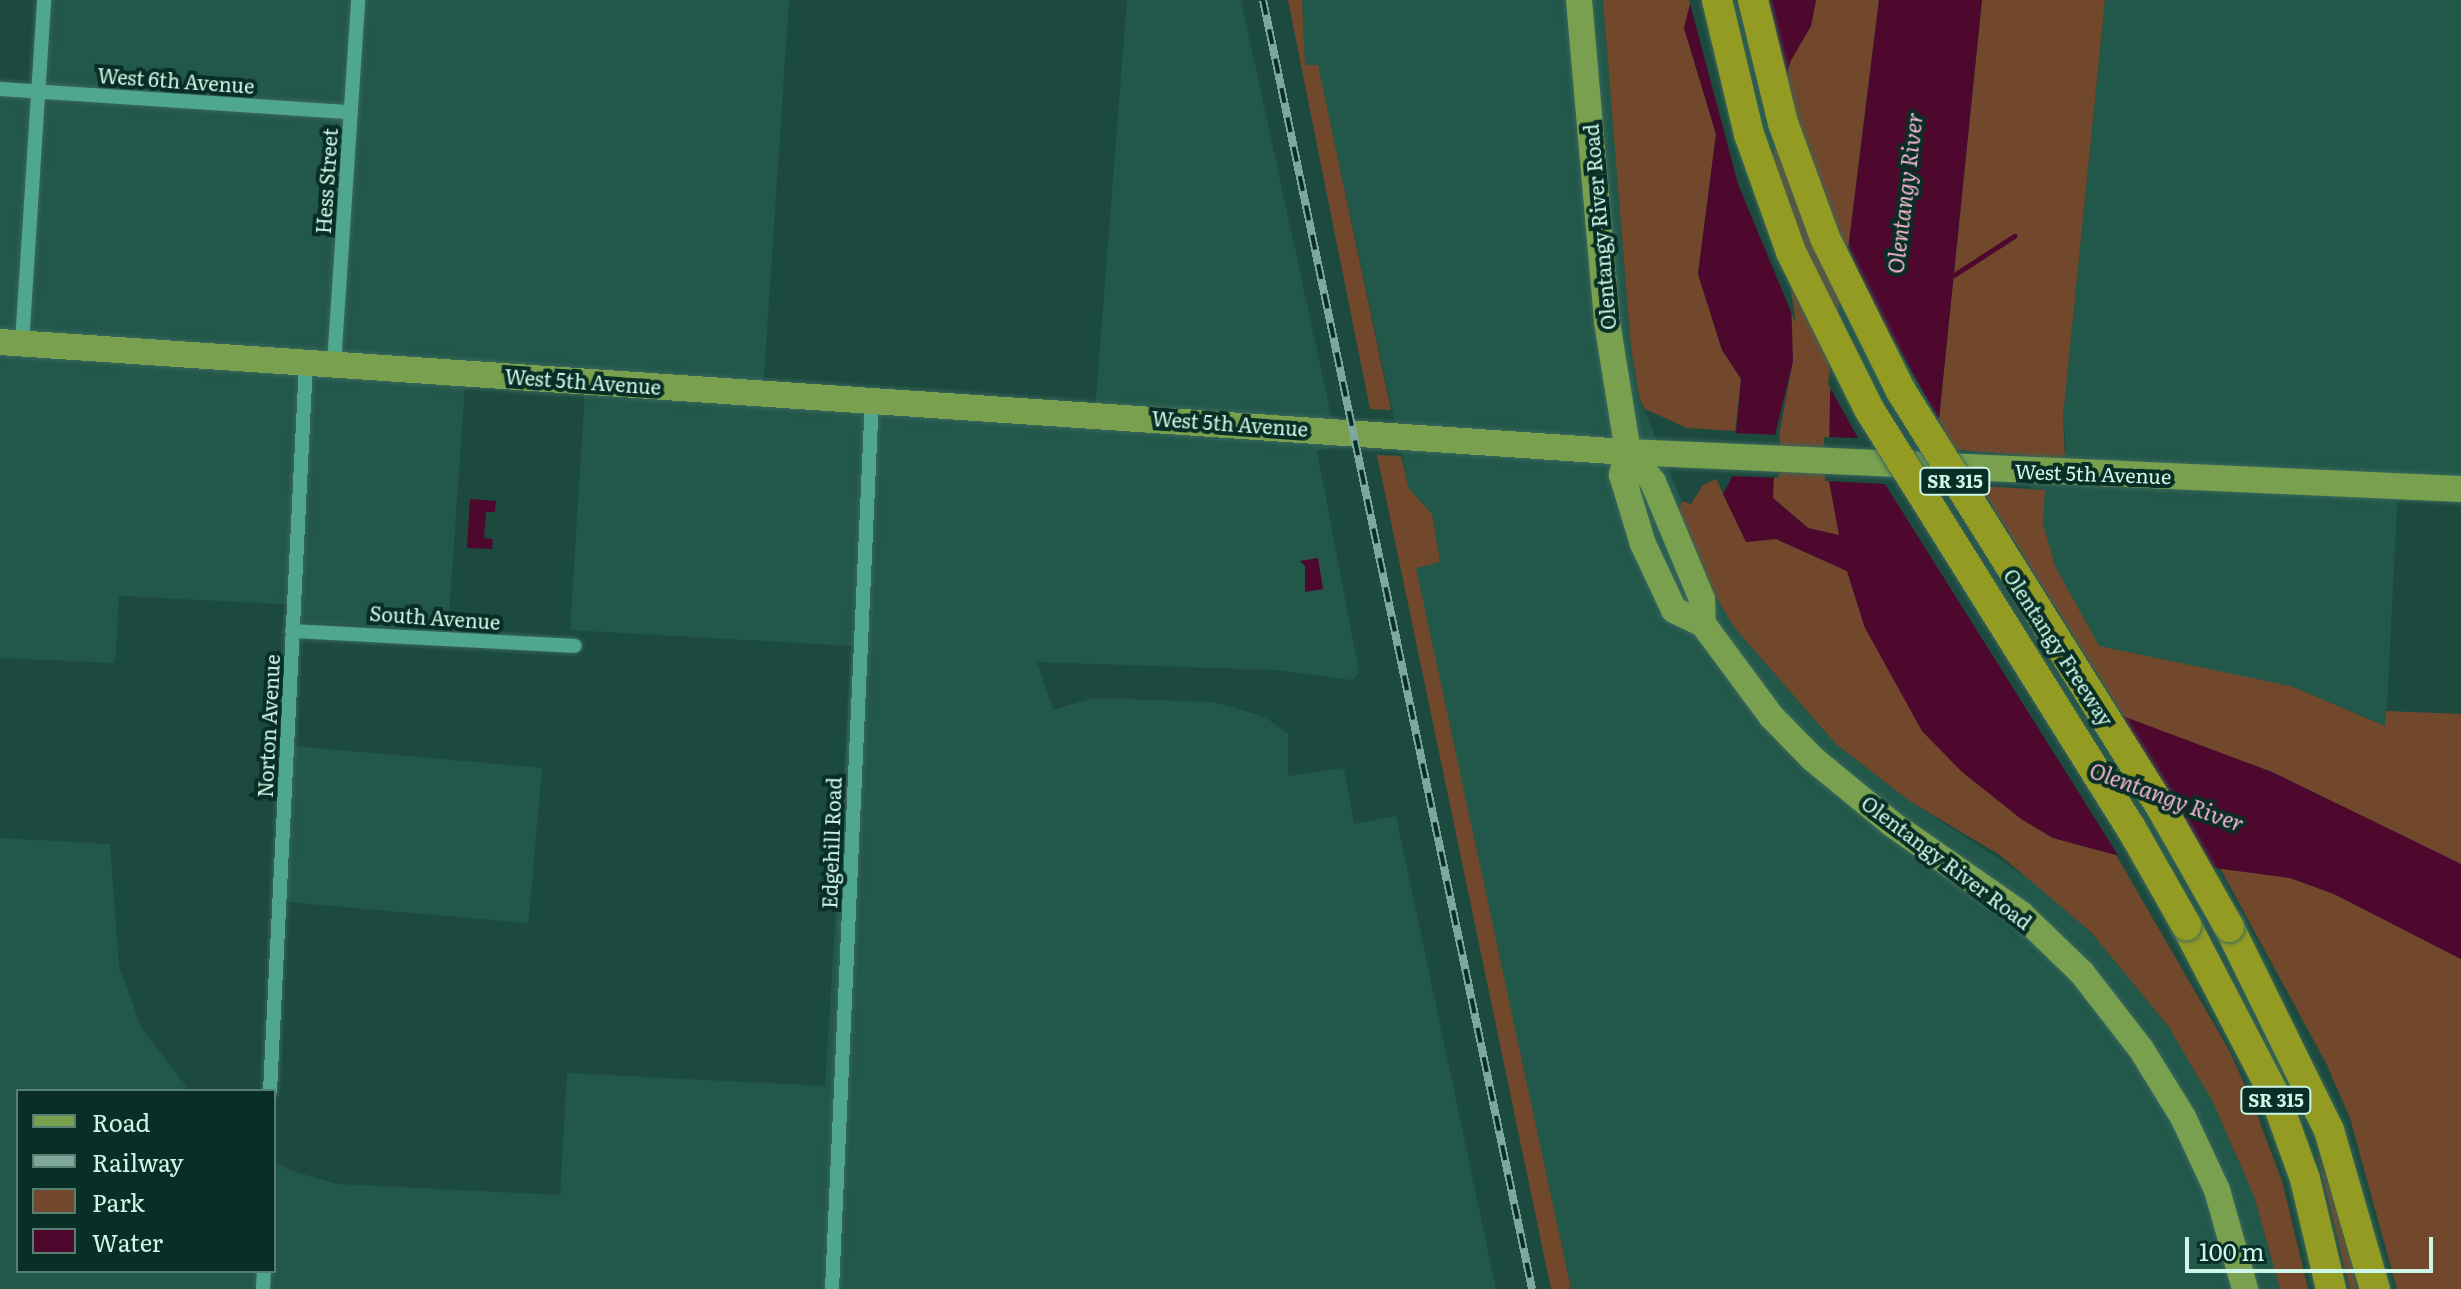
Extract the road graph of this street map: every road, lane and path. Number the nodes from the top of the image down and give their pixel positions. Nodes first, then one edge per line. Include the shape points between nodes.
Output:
1 (44, 0) edge
2 (358, 0) edge
3 (1579, 0) edge
4 (1717, 0) edge
5 (1753, 0) edge
6 (0, 89) edge
7 (37, 91) junction
8 (350, 112) junction
9 (11, 343) edge
10 (306, 362) junction
11 (334, 364) junction
12 (872, 399) junction
13 (1628, 452) junction
14 (2461, 489) edge
15 (292, 631) junction
16 (575, 646) dead end
17 (270, 1089) edge
18 (832, 1289) edge
19 (2245, 1289) edge
20 (2331, 1289) edge
21 (2375, 1289) edge

1 - 7 street
2 - 8 street, Hess Street
3 - 13 main road, Olentangy River Road via 1607,322
4 - 20 highway, Olentangy Freeway / SR 315, bridge via 1749,134 1791,252 1869,409 2186,925 2275,1096 2305,1179
5 - 21 highway, Olentangy Freeway / SR 315, bridge via 1783,123 1825,238 1901,391 2162,809 2229,927 2329,1130
6 - 7 street, West 6th Avenue
7 - 8 street, West 6th Avenue
7 - 9 street
8 - 11 street, Hess Street
9 - 10 main road, West 5th Avenue
10 - 11 main road, West 5th Avenue
10 - 15 street, Norton Avenue
11 - 12 main road, West 5th Avenue
12 - 13 main road, West 5th Avenue
12 - 18 street, Edgehill Road
13 - 14 main road, West 5th Avenue, bridge
13 - 19 main road, Olentangy River Road via 1622,475 1643,544 1674,610 1703,624 1771,716 1813,759 1892,824 2021,914 2104,1000 2183,1117 2217,1190
15 - 16 street, South Avenue
15 - 17 street, Norton Avenue

